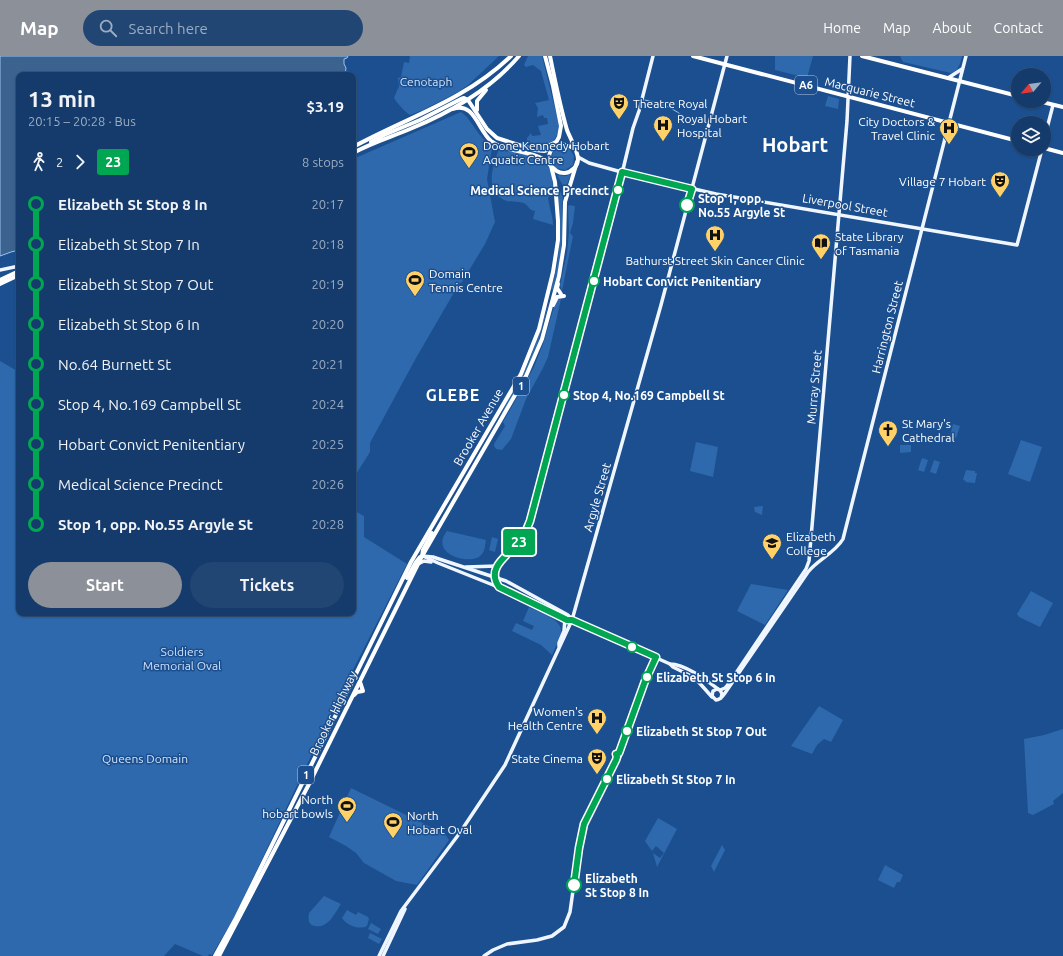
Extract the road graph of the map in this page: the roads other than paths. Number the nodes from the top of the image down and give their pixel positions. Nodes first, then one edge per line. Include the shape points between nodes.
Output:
1 (511, 56) edge
2 (519, 56) edge
3 (550, 56) edge
4 (653, 56) edge
5 (693, 56) edge
6 (727, 56) edge
7 (850, 56) edge
8 (862, 56) edge
9 (966, 56) edge
10 (545, 58) edge
11 (725, 64) junction
12 (963, 69) junction
13 (948, 78) junction
14 (960, 81) junction
15 (491, 84) junction
16 (1011, 94) edge
17 (849, 97) junction
18 (468, 100) junction
19 (1053, 105) joint
20 (453, 108) junction
21 (1063, 108) edge
22 (477, 112) junction
23 (1050, 116) edge
24 (948, 122) junction
25 (393, 131) junction
26 (383, 135) junction
27 (1011, 139) edge
28 (557, 140) junction
29 (356, 146) edge
30 (526, 147) junction
31 (553, 148) junction
32 (575, 150) junction
33 (1051, 151) edge
34 (356, 152) edge
35 (1063, 153) edge
36 (1041, 156) edge
37 (578, 160) junction
38 (551, 166) junction
39 (622, 172) junction
40 (692, 189) junction
41 (839, 214) junction
42 (922, 229) junction
43 (16, 267) edge
44 (0, 270) edge
45 (16, 273) edge
46 (559, 276) junction
47 (16, 277) edge
48 (0, 280) edge
49 (0, 285) edge
50 (554, 294) junction
51 (561, 294) junction
52 (542, 319) junction
53 (542, 340) junction
54 (435, 522) junction
55 (430, 544) junction
56 (422, 556) junction
57 (434, 556) junction
58 (439, 558) junction
59 (438, 563) junction
60 (453, 563) junction
61 (418, 564) junction
62 (444, 565) junction
63 (461, 566) junction
64 (497, 566) junction
65 (494, 577) junction
66 (499, 587) junction
67 (396, 593) junction
68 (565, 619) junction
69 (572, 620) junction
70 (559, 649) junction
71 (656, 657) junction
72 (670, 664) junction
73 (719, 690) junction
74 (712, 697) junction
75 (721, 698) junction
76 (405, 908) junction
77 (215, 956) edge
78 (219, 956) edge
79 (379, 956) edge
80 (383, 956) edge
81 (484, 956) edge

1 - 25 highway via 483,80 461,94
2 - 15 highway
3 - 32 highway via 566,128
4 - 39 main road
5 - 11 highway, Macquarie Street / A6
6 - 11 main road, Argyle Street
7 - 17 main road, Murray Street
8 - 13 highway
9 - 12 main road, Harrington Street
10 - 28 highway via 561,126
11 - 17 highway, Macquarie Street / A6
11 - 40 main road, Argyle Street
12 - 13 main road
12 - 14 main road, Harrington Street
13 - 14 highway
14 - 16 highway
14 - 24 main road, Harrington Street
15 - 18 highway
15 - 22 highway via 478,99
17 - 24 highway, Macquarie Street / A6
17 - 41 main road, Murray Street
18 - 20 highway
18 - 22 highway
18 - 25 highway via 461,99
19 - 21 highway
19 - 23 main road
20 - 25 highway via 426,122
20 - 38 highway via 461,106 468,109 494,143 537,156
22 - 30 highway via 493,136
24 - 27 highway, Macquarie Street / A6
24 - 42 main road, Harrington Street
25 - 26 highway
26 - 29 highway
26 - 34 highway
28 - 30 highway via 548,146
28 - 31 highway
30 - 31 highway via 541,151
31 - 32 highway via 564,144
31 - 38 highway, 1 via 549,156
32 - 37 highway
33 - 35 highway
36 - 42 main road, Liverpool Street via 1017,245
37 - 38 highway via 574,168 566,173 558,172
37 - 39 main road, Liverpool Street
37 - 46 highway, Brooker Avenue / 1 via 565,202 564,245
38 - 52 highway, Brooker Avenue / 1 via 555,182 558,240
39 - 40 main road, Liverpool Street
39 - 64 main road via 530,521 523,537
40 - 41 main road, Liverpool Street
40 - 69 main road, Argyle Street
41 - 42 main road, Liverpool Street
41 - 73 main road, Murray Street via 808,563 727,686
42 - 75 main road, Harrington Street via 843,539 804,577
43 - 44 main road
45 - 48 highway
46 - 50 highway, Brooker Avenue / 1
46 - 51 highway via 558,288
47 - 49 highway
50 - 51 highway
50 - 52 highway via 550,296
50 - 53 highway, Brooker Avenue / 1
51 - 53 highway via 564,296 555,299
52 - 54 highway, Brooker Avenue / 1 via 520,374
53 - 55 highway, Brooker Avenue / 1 via 526,376
54 - 56 highway via 422,550
54 - 67 highway, Brooker Avenue / 1
55 - 56 highway, Brooker Avenue / 1
55 - 57 main road via 429,551
56 - 57 main road
56 - 59 main road
56 - 61 highway, Brooker Avenue / 1
56 - 67 highway
57 - 58 main road
58 - 60 main road
58 - 62 main road
59 - 61 main road via 426,561
59 - 62 main road
60 - 62 main road
60 - 63 main road
61 - 78 highway, Brooker Highway / 1 via 360,682 362,691 353,696
62 - 66 main road
63 - 64 main road
63 - 65 main road
64 - 65 main road
65 - 66 main road
65 - 69 main road via 543,600
66 - 68 main road
67 - 77 highway, Brooker Highway / 1
68 - 69 main road
68 - 70 main road
69 - 70 main road, Argyle Street
69 - 71 main road
70 - 76 main road, Argyle Street via 505,765
71 - 72 main road
71 - 81 main road via 618,755 584,824 570,912 564,927 552,936 507,944
72 - 73 main road via 698,675
72 - 74 main road via 695,678
73 - 74 main road via 713,691
73 - 75 main road via 722,693
74 - 75 main road via 717,700
76 - 79 main road, Argyle Street
76 - 80 main road, Argyle Street

